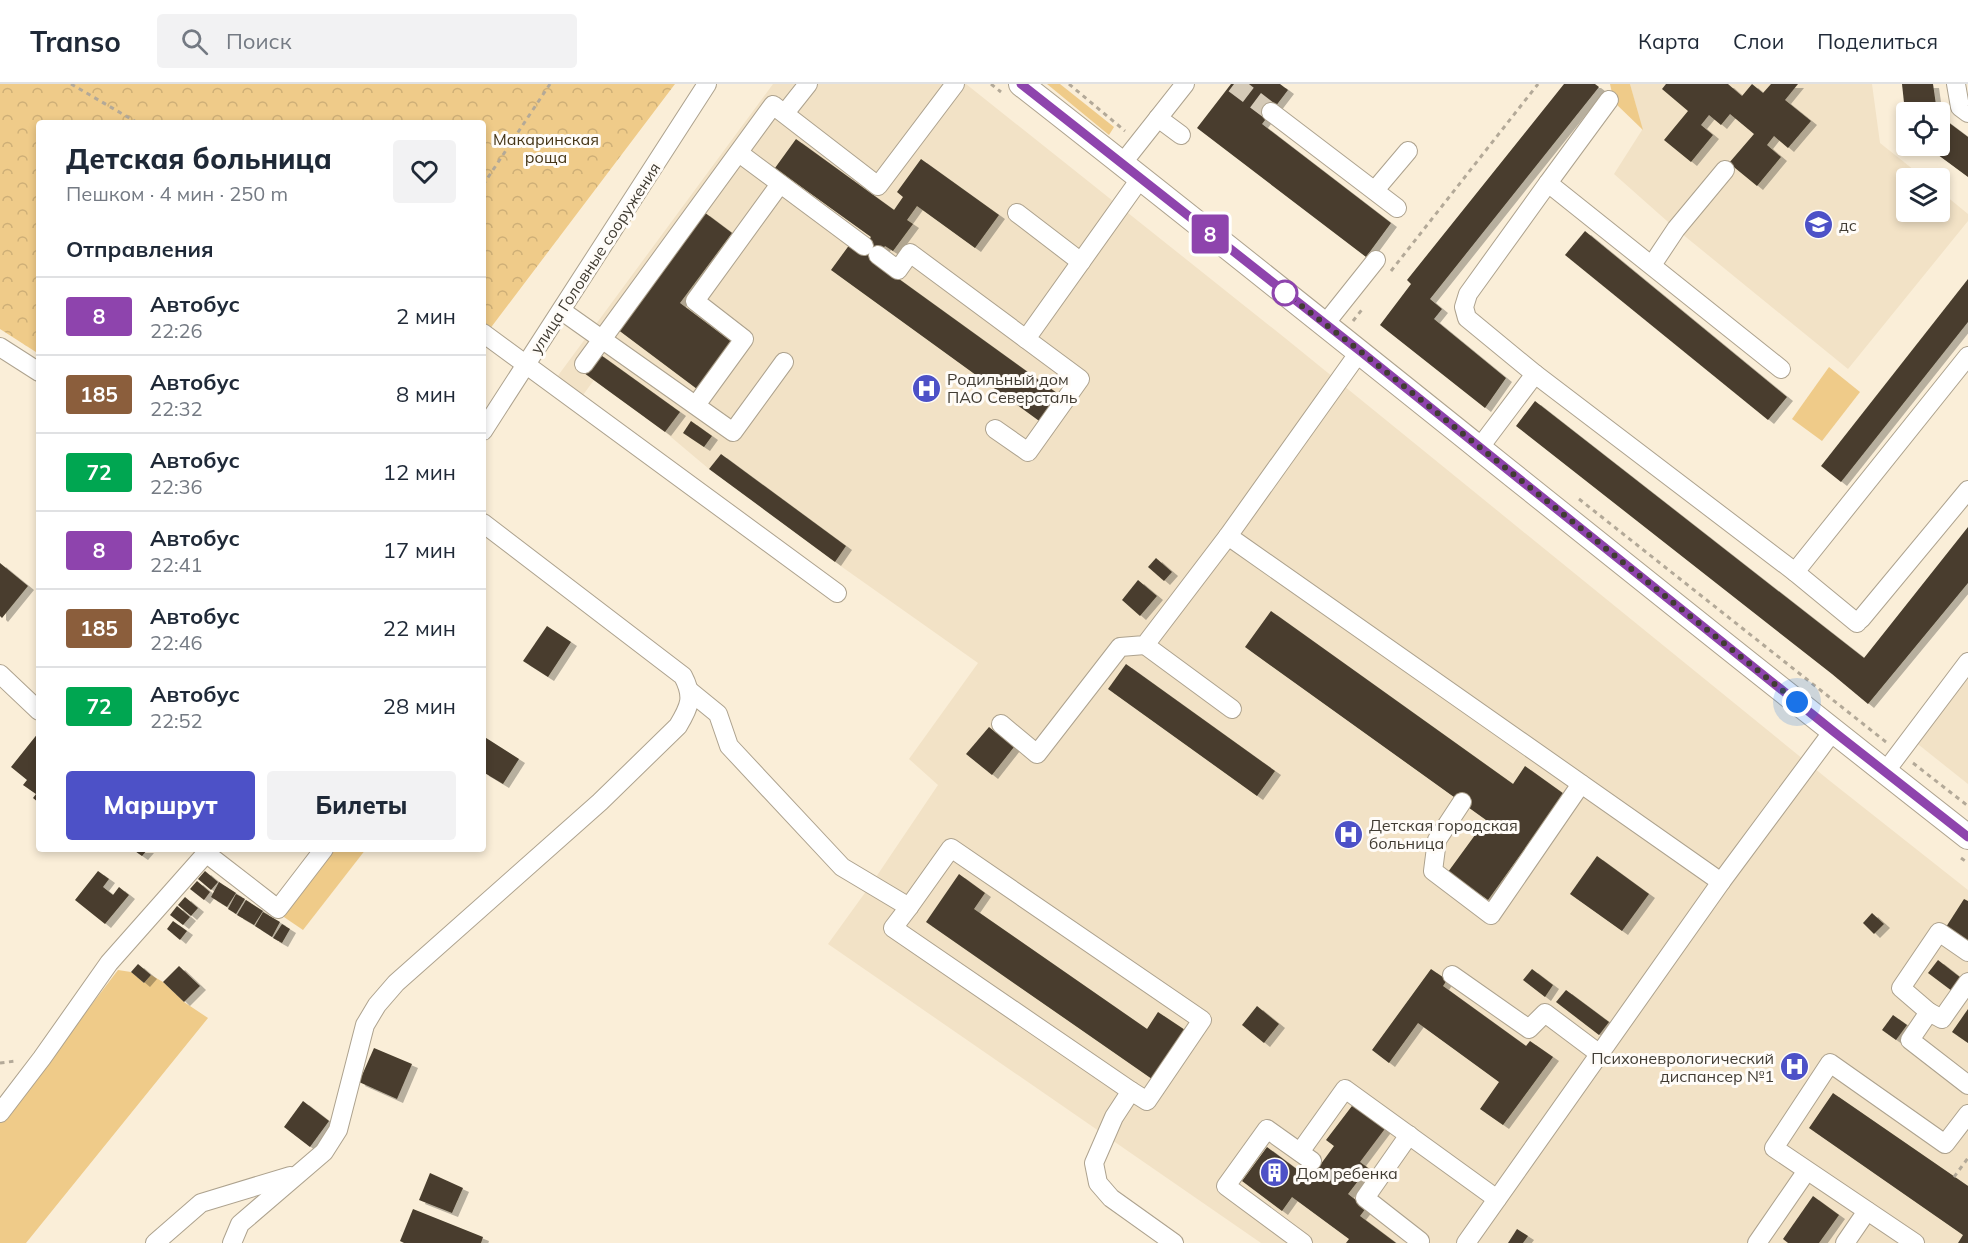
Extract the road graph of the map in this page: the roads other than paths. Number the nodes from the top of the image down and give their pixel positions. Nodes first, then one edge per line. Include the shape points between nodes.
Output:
1 (706, 84) edge
2 (808, 84) edge
3 (955, 84) edge
4 (1185, 84) edge
5 (1956, 84) edge
6 (1033, 88) edge
7 (1609, 100) dead end
8 (1271, 112) tunnel mouth
9 (785, 113) junction
10 (1968, 114) edge
11 (1158, 118) junction
12 (1181, 135) dead end
13 (1408, 151) dead end
14 (739, 153) junction
15 (1129, 155) junction
16 (1725, 170) dead end
17 (1140, 179) junction
18 (1548, 183) junction
19 (780, 184) junction
20 (1375, 190) junction
21 (1397, 208) dead end
22 (1017, 213) dead end
23 (1376, 260) dead end
24 (1081, 262) junction
25 (1652, 265) junction
26 (562, 311) junction
27 (1325, 324) junction
28 (486, 335) edge
29 (602, 339) junction
30 (1026, 339) junction
31 (0, 347) edge
32 (1360, 351) junction
33 (1968, 356) edge
34 (784, 362) dead end
35 (527, 364) junction
36 (584, 364) dead end
37 (1781, 369) dead end
38 (36, 370) edge
39 (1535, 374) junction
40 (696, 405) junction
41 (486, 426) edge
42 (995, 429) dead end
43 (1480, 447) junction
44 (1968, 490) edge
45 (486, 525) edge
46 (1228, 536) junction
47 (1795, 572) junction
48 (837, 593) dead end
49 (1145, 645) junction
50 (1968, 662) edge
51 (0, 674) edge
52 (691, 692) junction
53 (36, 708) edge
54 (1232, 709) dead end
55 (1001, 724) dead end
56 (1833, 731) junction
57 (1885, 772) junction
58 (1581, 784) junction
59 (1462, 802) dead end
60 (1968, 837) edge
61 (207, 852) edge
62 (209, 852) edge
63 (322, 852) edge
64 (1721, 882) junction
65 (909, 907) junction
66 (1968, 952) edge
67 (1452, 975) dead end
68 (1968, 982) edge
69 (1929, 1012) junction
70 (1601, 1055) junction
71 (1968, 1085) edge
72 (1131, 1091) junction
73 (0, 1113) edge
74 (1968, 1114) edge
75 (1409, 1135) junction
76 (1806, 1172) junction
77 (296, 1174) junction
78 (1497, 1199) junction
79 (1867, 1211) junction
80 (155, 1243) edge
81 (232, 1243) edge
82 (1174, 1243) edge
83 (1303, 1243) edge
84 (1419, 1243) edge
85 (1466, 1243) edge
86 (1757, 1243) edge
87 (1845, 1243) edge
88 (1915, 1243) edge

1 - 26 street, улица Головные сооружения
2 - 9 street
3 - 9 street via 878,186
4 - 11 street
5 - 10 street via 1960,107
6 - 15 main road
7 - 18 street
8 - 20 street
9 - 14 street via 773,105
11 - 12 street
11 - 15 street
13 - 20 street
14 - 19 street
14 - 29 street
15 - 17 main road
16 - 25 street
17 - 24 street
17 - 27 main road
18 - 25 street
18 - 39 street via 1468,294 1464,307 1467,318
19 - 30 street via 898,270 910,253
19 - 40 street via 694,301 744,339
20 - 21 street
22 - 24 street
23 - 27 street
24 - 30 street
25 - 37 street
26 - 29 street
26 - 35 street, улица Головные сооружения
27 - 32 main road
28 - 35 street
29 - 36 street
29 - 40 street
30 - 42 street via 1080,380 1028,452
31 - 38 street
32 - 43 main road
32 - 46 street
33 - 47 street
34 - 40 street via 733,432
35 - 41 street, улица Головные сооружения
35 - 48 street
39 - 43 street
39 - 47 street
43 - 56 main road
44 - 47 street via 1859,621
45 - 52 street via 683,676
46 - 49 street
46 - 58 street
49 - 54 street
49 - 55 street via 1120,647 1037,754
50 - 57 street
51 - 53 street
52 - 65 street via 718,714 729,746 842,867
52 - 77 street via 687,711 678,726 600,802 396,983 377,1005 365,1025 338,1130 324,1152
56 - 57 main road
56 - 64 street
57 - 60 main road
58 - 59 street via 1491,915 1433,871 1437,840
58 - 64 street
61 - 73 street via 109,963
62 - 63 street via 278,909
64 - 70 street
65 - 72 street via 893,928
65 - 72 street via 951,848 1202,1020 1147,1101
66 - 69 street via 1939,932 1901,988
67 - 70 street via 1529,1029 1545,1013
68 - 69 street via 1942,1019
69 - 71 street via 1910,1041
70 - 78 street
72 - 82 street via 1114,1117 1094,1163 1098,1183 1112,1198
74 - 76 street via 1946,1144 1830,1063 1774,1149
75 - 78 street
75 - 83 street via 1345,1089 1306,1156 1267,1129 1226,1186
75 - 84 street via 1365,1198
76 - 79 street
76 - 86 street
77 - 80 street via 201,1203
77 - 81 street via 240,1224
78 - 85 street
79 - 87 street
79 - 88 street

